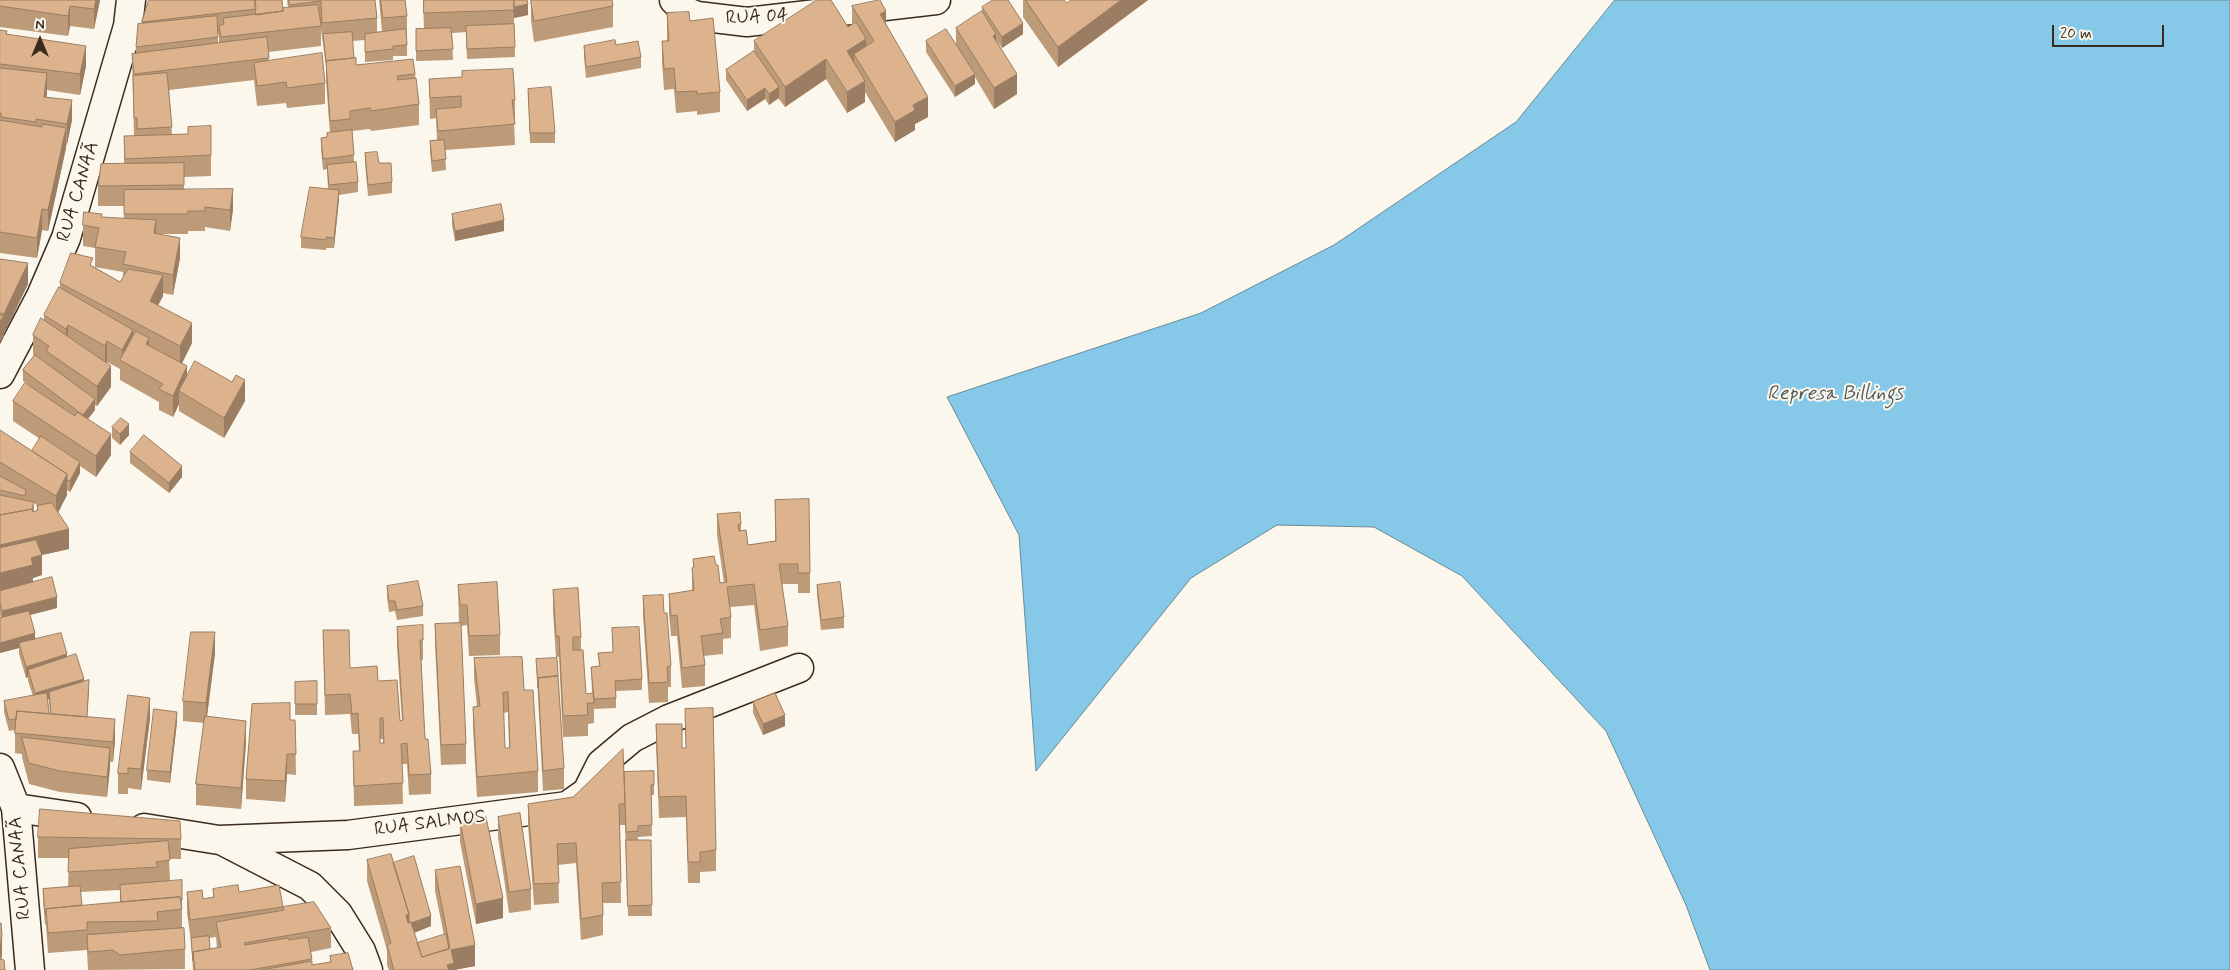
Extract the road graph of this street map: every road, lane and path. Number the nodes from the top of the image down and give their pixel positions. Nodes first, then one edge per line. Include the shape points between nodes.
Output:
1 (131, 0) edge
2 (674, 0) edge
3 (936, 0) edge
4 (0, 374) edge
5 (800, 668) dead end
6 (0, 768) edge
7 (16, 808) junction
8 (220, 840) junction
9 (30, 970) edge
10 (368, 970) edge

1 - 4 street, RUA CANAÃ via 128,26 66,238 41,296
2 - 3 street, RUA 04 via 685,11 697,16 747,22
5 - 8 street, RUA SALMOS via 669,719 632,738 601,764 587,792 567,806 348,835
6 - 7 street, RUA CANAÃ
7 - 8 street, RUA SALMOS
7 - 9 street, RUA CANAÃ
8 - 10 street via 310,886 338,914 361,951

